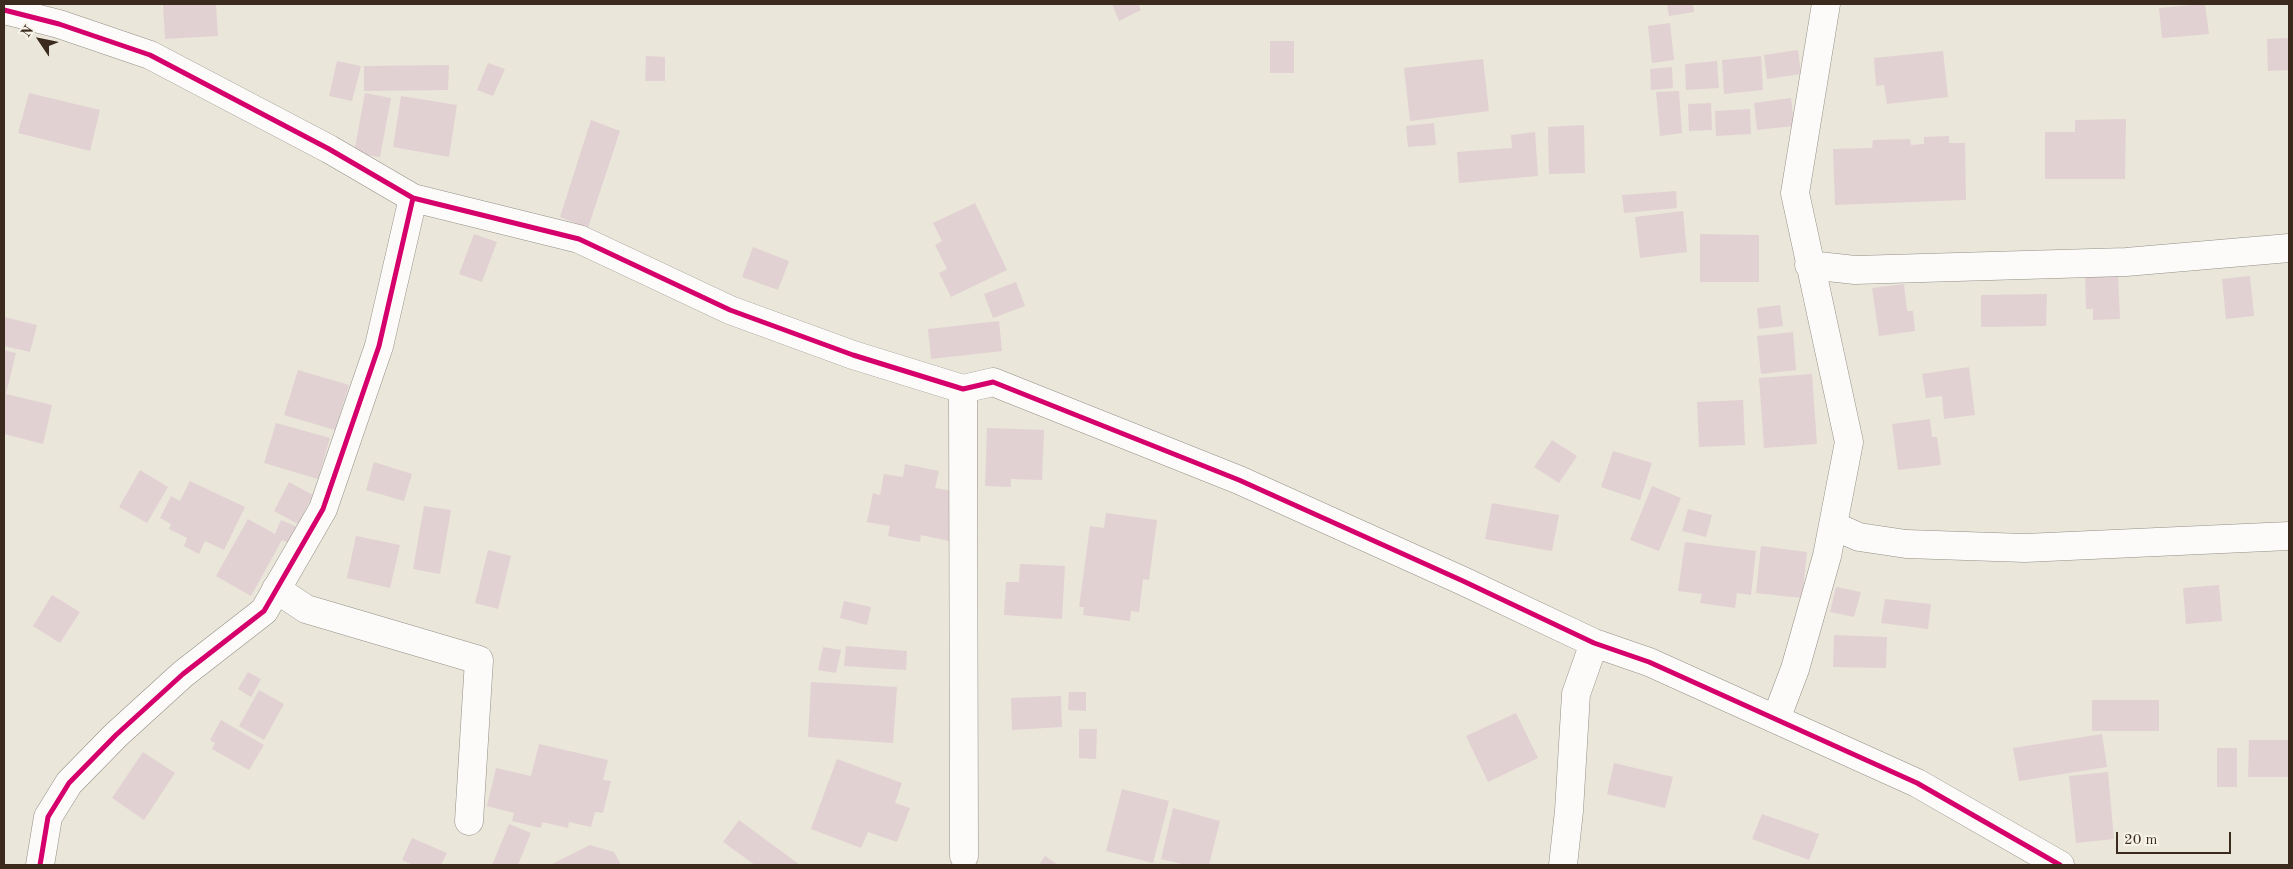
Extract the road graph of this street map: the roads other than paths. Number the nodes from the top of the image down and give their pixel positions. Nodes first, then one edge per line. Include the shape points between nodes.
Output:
1 (1826, 4) edge
2 (4, 10) edge
3 (413, 198) junction
4 (2289, 248) edge
5 (1809, 265) junction
6 (963, 390) junction
7 (1834, 526) junction
8 (2289, 536) edge
9 (276, 589) junction
10 (1594, 643) junction
11 (1776, 719) junction
12 (469, 821) dead end
13 (964, 856) dead end
14 (40, 865) edge
15 (1563, 865) edge
16 (2060, 865) edge

1 - 5 street via 1795,193
2 - 3 street via 59,24 150,55 329,149
3 - 6 street via 579,239 730,310 853,355
3 - 9 street via 379,346 323,509
4 - 5 street via 2126,262 1855,270
5 - 7 street via 1849,442
6 - 10 street via 992,382 1239,480
6 - 13 street
7 - 8 street via 1859,537 1906,544 2026,548
7 - 11 street via 1795,669
9 - 12 street via 306,609 479,660
9 - 14 street via 264,611 183,674 69,783 48,817
10 - 11 street via 1649,662
10 - 15 street via 1576,694
11 - 16 street via 1917,783

